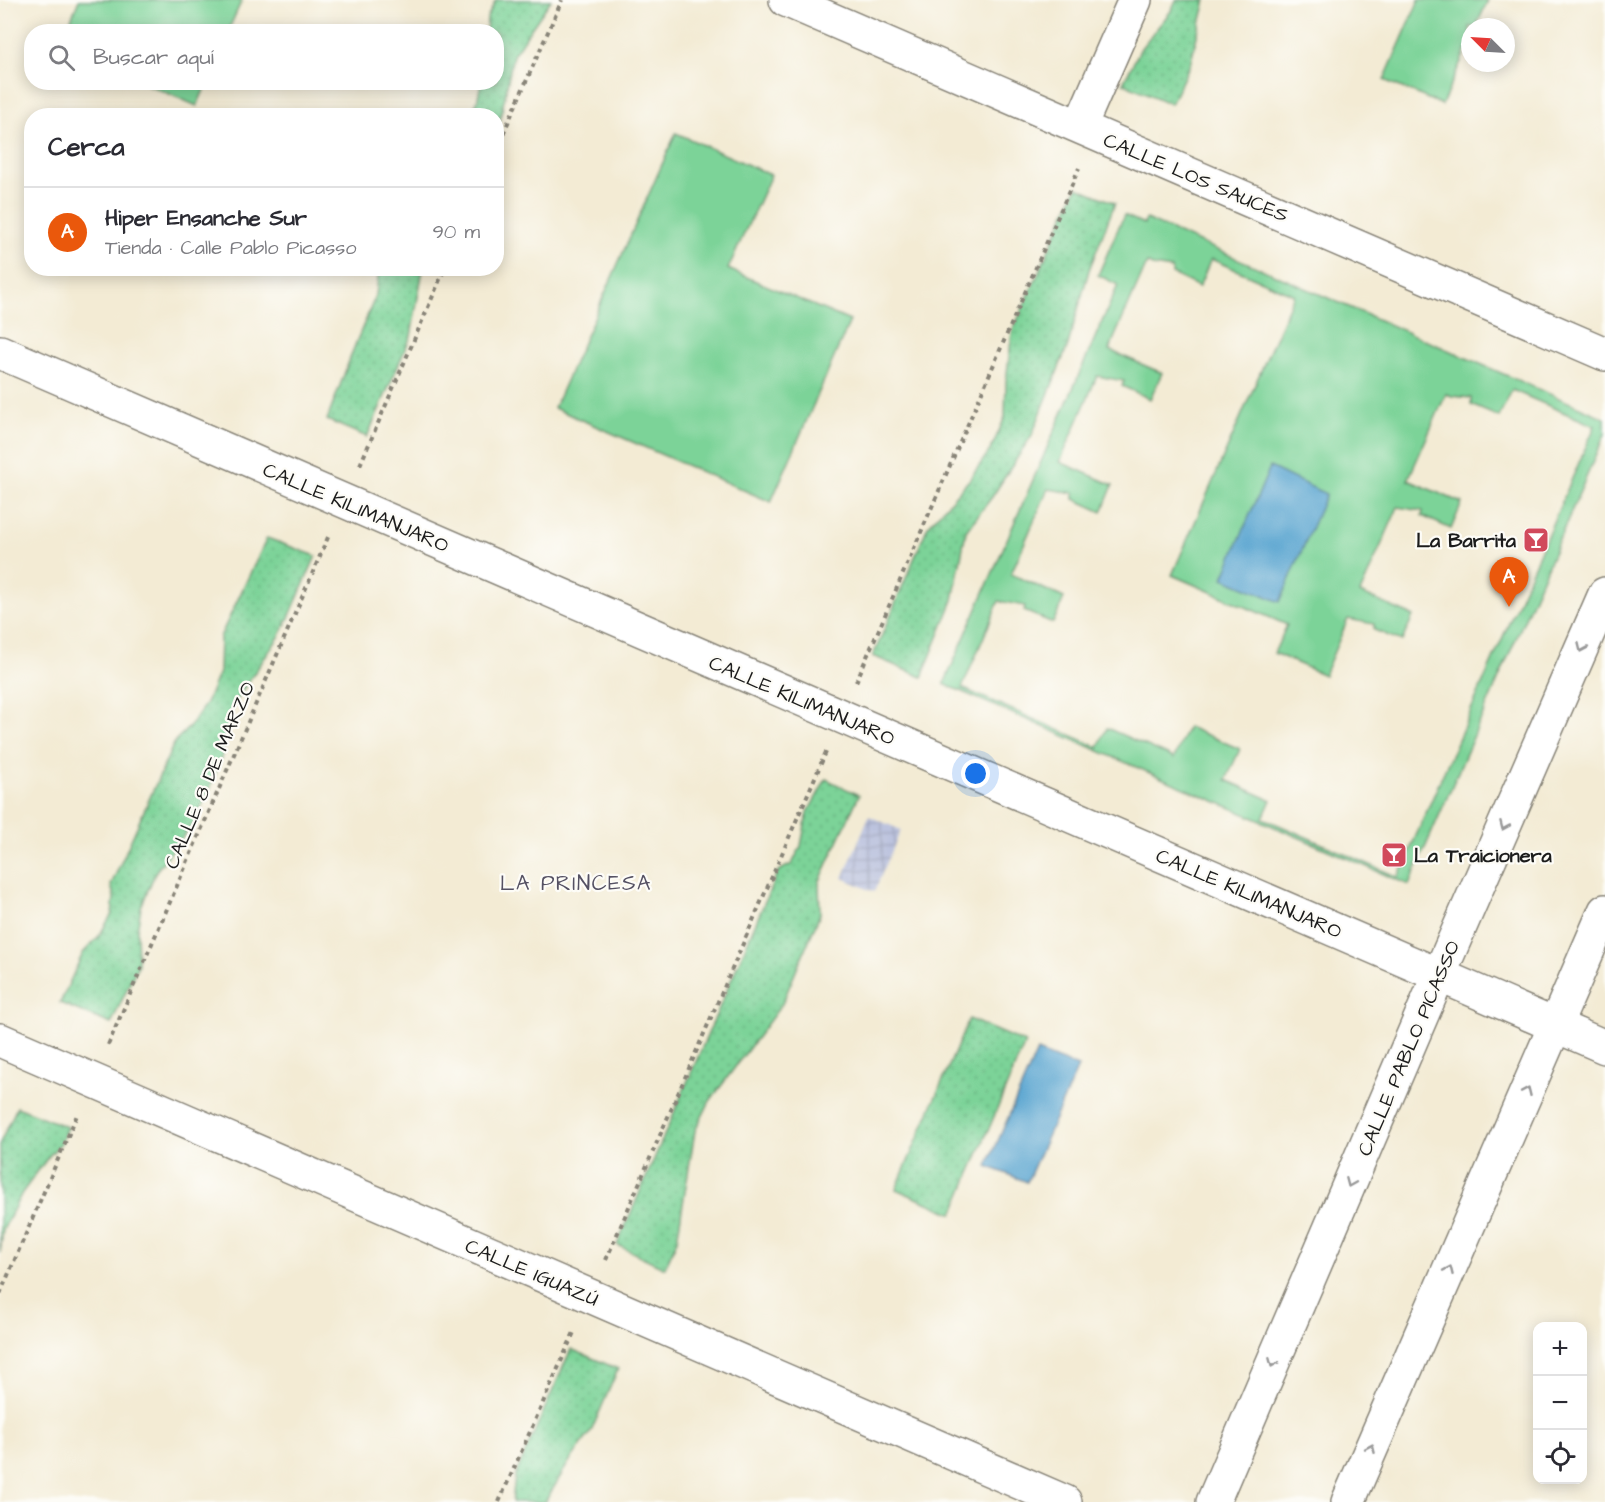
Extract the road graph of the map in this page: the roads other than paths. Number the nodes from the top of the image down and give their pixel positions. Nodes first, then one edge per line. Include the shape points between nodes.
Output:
1 (786, 0) edge
2 (1135, 0) edge
3 (1080, 126) junction
4 (0, 352) edge
5 (1605, 354) edge
6 (1605, 594) edge
7 (1605, 911) edge
8 (1439, 975) junction
9 (1556, 1026) junction
10 (0, 1040) edge
11 (1605, 1047) edge
12 (1065, 1502) edge
13 (1214, 1502) edge
14 (1348, 1502) edge

1 - 3 street, CALLE LOS SAUCES
2 - 3 street
3 - 5 street, CALLE LOS SAUCES
4 - 8 street, CALLE KILIMANJARO
6 -> 8 street, CALLE PABLO PICASSO
7 - 9 street
8 - 9 street, CALLE KILIMANJARO
8 -> 13 street, CALLE PABLO PICASSO
9 - 11 street, CALLE KILIMANJARO
14 -> 9 street
10 - 12 street, CALLE IGUAZÚ

